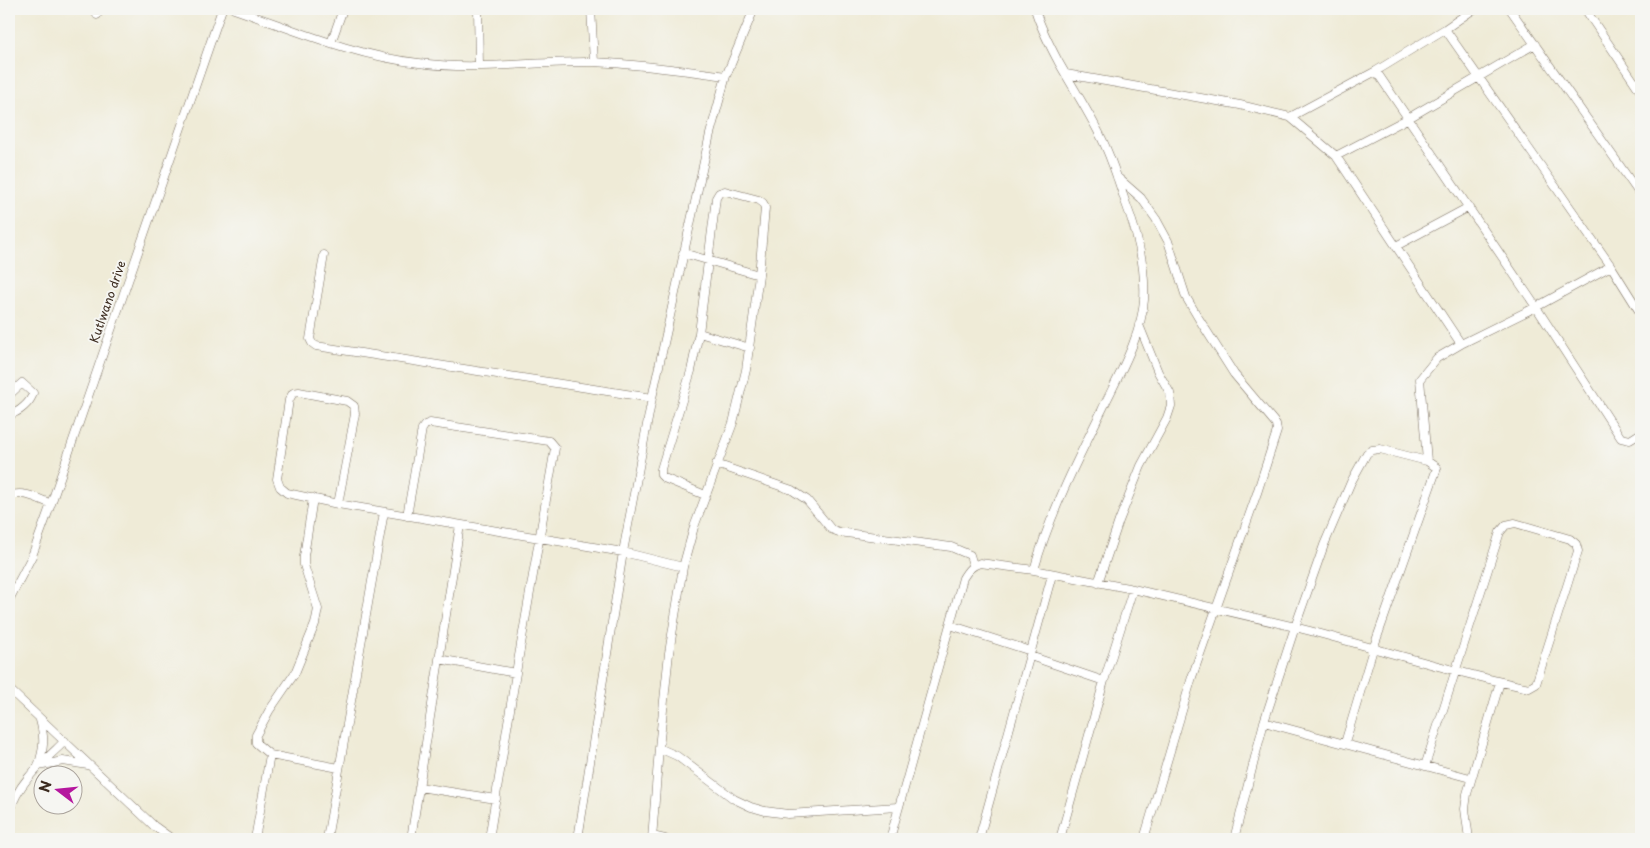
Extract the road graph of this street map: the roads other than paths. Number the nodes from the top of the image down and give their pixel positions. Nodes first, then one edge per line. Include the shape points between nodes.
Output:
1 (222, 9) edge
2 (234, 9) edge
3 (343, 9) edge
4 (478, 9) edge
5 (592, 9) edge
6 (754, 9) edge
7 (1036, 9) edge
8 (1474, 9) edge
9 (1522, 9) edge
10 (1585, 9) edge
11 (1512, 12) edge
12 (1445, 29) junction
13 (331, 43) junction
14 (1535, 44) junction
15 (594, 62) junction
16 (479, 66) junction
17 (1376, 71) junction
18 (1066, 74) junction
19 (726, 76) junction
20 (1478, 77) junction
21 (1641, 92) edge
22 (1290, 117) junction
23 (1407, 119) junction
24 (1336, 156) junction
25 (1117, 177) junction
26 (1641, 196) edge
27 (1468, 207) junction
28 (1396, 246) junction
29 (683, 253) junction
30 (324, 255) dead end
31 (708, 261) junction
32 (1611, 266) junction
33 (759, 276) junction
34 (1536, 307) junction
35 (1641, 314) edge
36 (1139, 325) junction
37 (699, 333) junction
38 (1461, 344) junction
39 (750, 348) junction
40 (9, 395) edge
41 (652, 398) junction
42 (9, 414) edge
43 (1641, 433) edge
44 (1427, 461) junction
45 (716, 464) junction
46 (705, 495) junction
47 (9, 496) edge
48 (312, 498) junction
49 (51, 504) junction
50 (338, 504) junction
51 (384, 512) junction
52 (407, 516) junction
53 (460, 525) junction
54 (540, 537) junction
55 (623, 552) junction
56 (973, 565) junction
57 (683, 567) junction
58 (1034, 570) junction
59 (1052, 575) junction
60 (1098, 583) junction
61 (1133, 589) junction
62 (9, 600) edge
63 (1216, 608) junction
64 (950, 624) junction
65 (1295, 628) junction
66 (1373, 649) junction
67 (1030, 654) junction
68 (439, 660) junction
69 (1455, 670) junction
70 (516, 673) junction
71 (1104, 681) junction
72 (1500, 682) junction
73 (9, 690) edge
74 (40, 718) junction
75 (1264, 722) junction
76 (65, 741) junction
77 (1346, 743) junction
78 (659, 748) junction
79 (270, 755) junction
80 (38, 766) junction
81 (90, 766) junction
82 (1426, 766) junction
83 (339, 768) junction
84 (32, 772) edge
85 (1470, 778) junction
86 (419, 787) junction
87 (496, 799) junction
88 (898, 807) junction
89 (9, 814) edge
90 (652, 838) edge
91 (172, 839) edge
92 (255, 839) edge
93 (327, 839) edge
94 (411, 839) edge
95 (489, 839) edge
96 (578, 839) edge
97 (665, 839) edge
98 (890, 839) edge
99 (979, 839) edge
100 (1060, 839) edge
101 (1144, 839) edge
102 (1234, 839) edge
103 (1469, 839) edge

1 - 49 street, Kutlwano drive
2 - 13 street
3 - 13 street
4 - 16 street
5 - 15 street
6 - 19 street
7 - 18 street
8 - 12 street
9 - 11 street
10 - 21 street
11 - 14 street
12 - 17 street
12 - 20 street
13 - 16 street via 420,64
14 - 20 street
14 - 26 street
15 - 16 street
15 - 19 street
17 - 22 street
17 - 23 street
18 - 22 street
18 - 25 street via 1101,137
19 - 29 street
20 - 23 street
20 - 32 street
22 - 24 street
23 - 24 street
23 - 27 street
24 - 28 street
25 - 36 street via 1141,255 1144,303
25 - 63 street via 1141,198 1156,219 1168,241 1186,297 1234,374 1276,424 1260,484
27 - 28 street
27 - 34 street
28 - 38 street
29 - 31 street
29 - 41 street
30 - 41 street via 310,339 316,346
31 - 33 street
31 - 33 street via 719,193 724,191 759,200 765,208
31 - 37 street
32 - 34 street
32 - 35 street
33 - 39 street
34 - 38 street
34 - 43 street via 1621,438 1630,440
36 - 58 street via 1116,381 1068,478
36 - 60 street via 1170,393 1171,406 1141,466
37 - 39 street
37 - 46 street via 661,475
38 - 44 street via 1437,358 1420,379
39 - 45 street via 732,423
40 - 42 street via 22,383 33,393 31,399 15,413
41 - 55 street
44 - 65 street via 1380,449 1367,453 1324,545
44 - 66 street via 1435,465 1436,472
45 - 46 street
45 - 56 street via 792,490 807,500 831,530 951,547 970,555
46 - 57 street
47 - 49 street via 15,493 30,495
48 - 50 street
48 - 50 street via 287,493 277,479 292,393 347,401 354,406
48 - 79 street via 304,566 318,609 295,673 256,735 256,743
49 - 62 street, Kutlwano drive via 32,556
50 - 51 street
51 - 52 street
51 - 83 street
52 - 53 street
52 - 54 street via 425,425 430,423 550,441 555,448
53 - 54 street
53 - 68 street
54 - 55 street
54 - 70 street
55 - 57 street
55 - 96 street
56 - 58 street via 988,563
56 - 64 street via 963,578
57 - 78 street via 669,653
58 - 59 street
59 - 60 street
59 - 67 street
60 - 61 street
61 - 63 street
61 - 71 street
63 - 65 street
63 - 101 street via 1189,686
64 - 67 street
64 - 88 street
65 - 66 street
65 - 75 street
66 - 69 street
66 - 77 street
67 - 71 street
67 - 99 street
68 - 70 street
68 - 86 street
69 - 72 street
69 - 72 street via 1500,532 1506,525 1515,523 1570,539 1578,551 1536,684 1529,688
69 - 82 street
70 - 87 street
71 - 100 street
72 - 85 street
73 - 74 street
74 - 76 street
74 - 80 street via 44,748
75 - 77 street
75 - 102 street
76 - 80 street
76 - 81 street
77 - 82 street
78 - 88 street via 677,756 734,799 765,811 788,814
78 - 90 street
79 - 83 street
79 - 92 street
80 - 81 street via 63,761
81 - 91 street
82 - 85 street
83 - 93 street
84 - 89 street via 18,792
85 - 103 street via 1464,809
86 - 87 street
86 - 94 street
87 - 95 street
88 - 98 street
90 - 97 street

